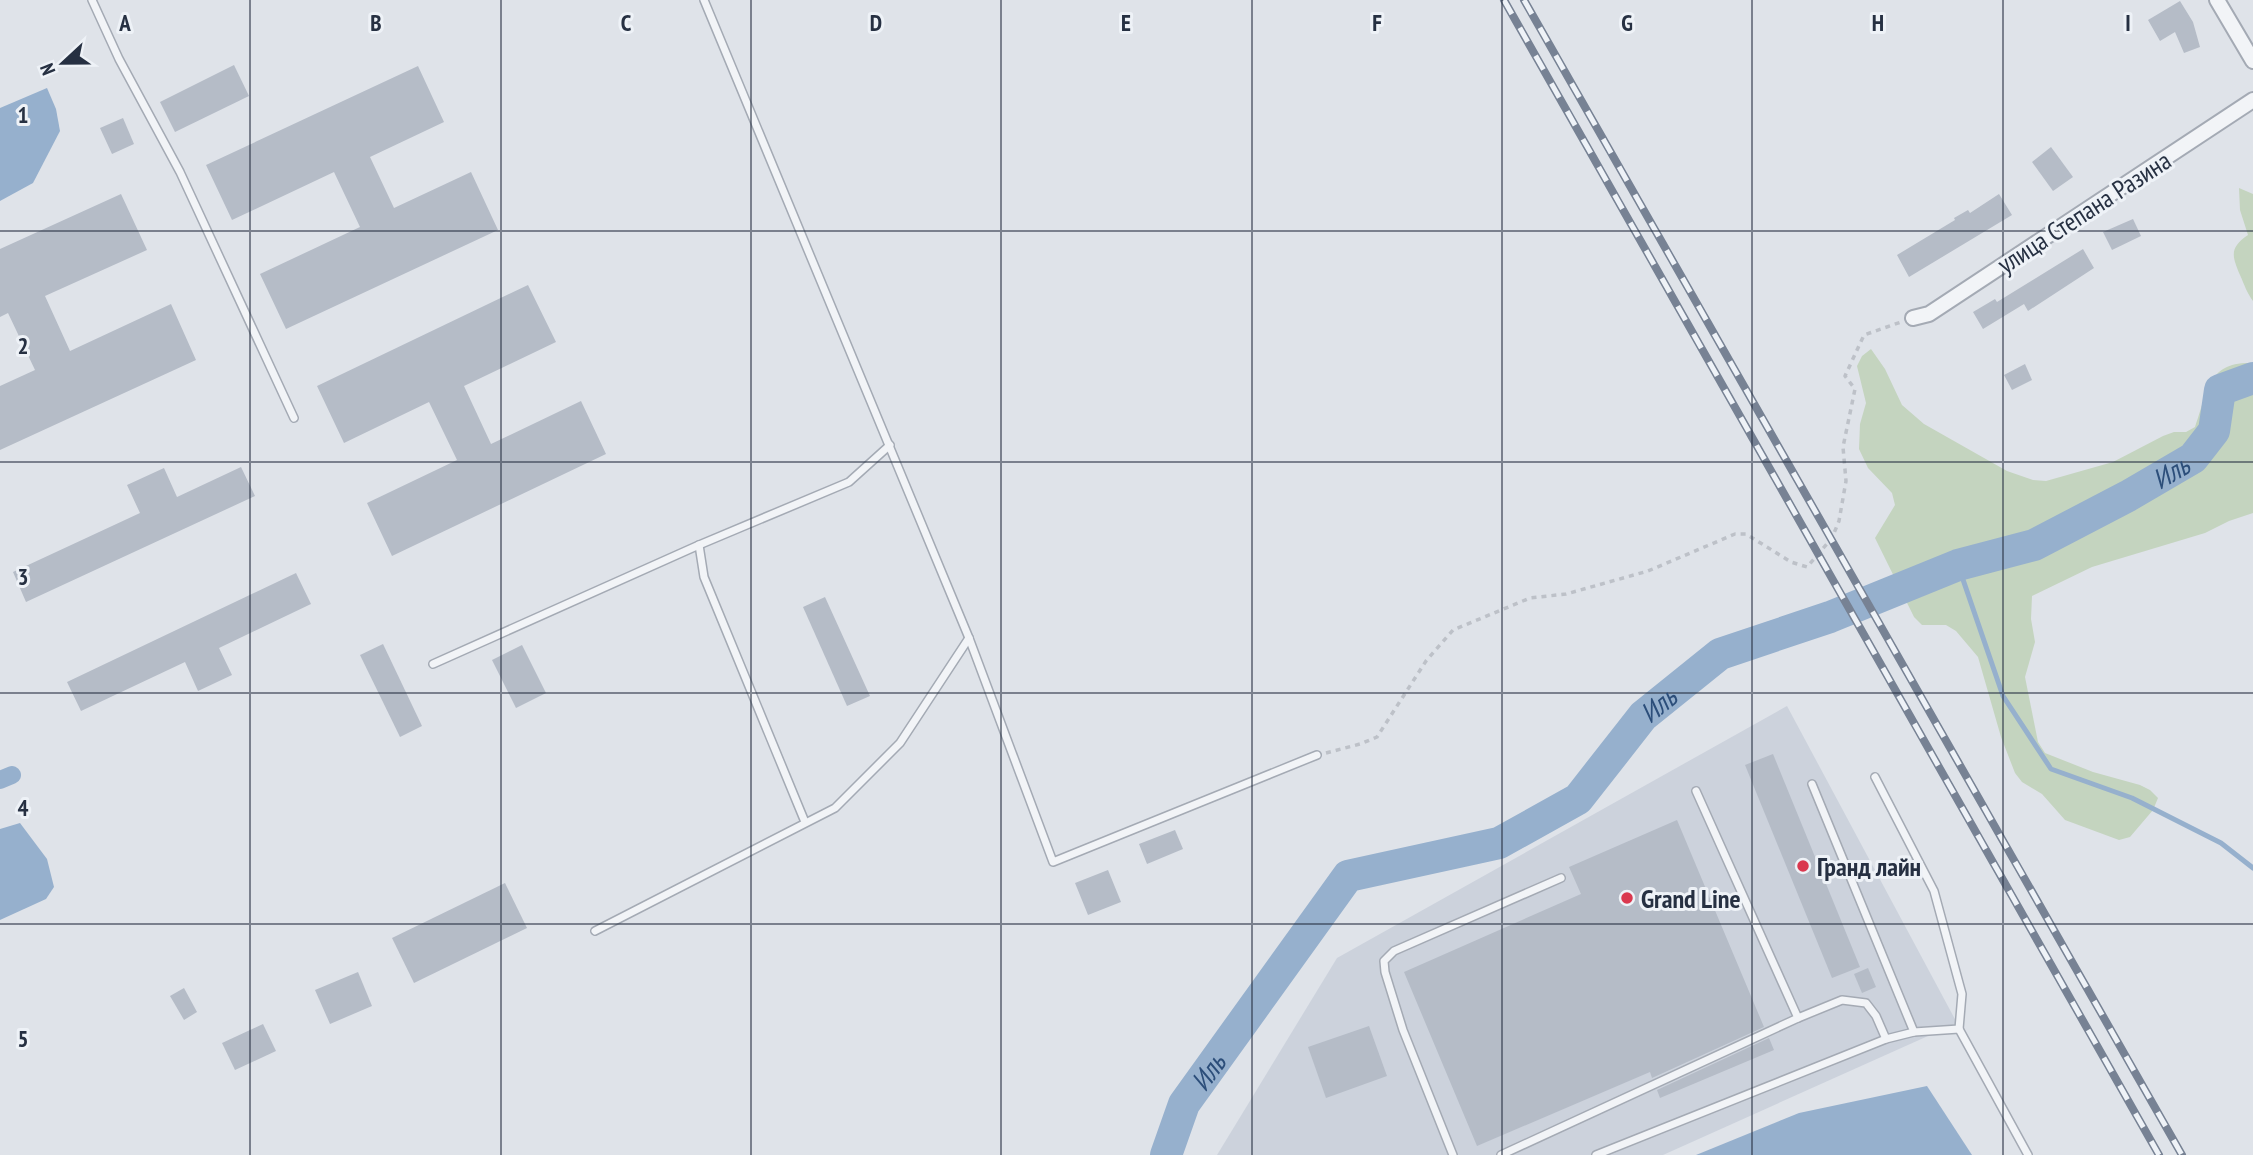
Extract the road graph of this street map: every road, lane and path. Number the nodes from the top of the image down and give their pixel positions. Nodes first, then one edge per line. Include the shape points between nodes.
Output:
1 (92, 0) edge
2 (704, 0) edge
3 (2217, 0) edge
4 (2253, 61) edge
5 (2253, 100) edge
6 (1913, 318) joint
7 (294, 418) dead end
8 (890, 445) junction
9 (699, 545) junction
10 (969, 638) junction
11 (433, 664) dead end
12 (1317, 755) joint
13 (1875, 777) dead end
14 (1812, 784) dead end
15 (1696, 791) dead end
16 (805, 822) junction
17 (1561, 878) dead end
18 (595, 930) dead end
19 (1798, 1018) junction
20 (1959, 1029) junction
21 (1914, 1032) junction
22 (1886, 1039) junction
23 (1453, 1155) edge
24 (1501, 1155) edge
25 (1595, 1155) edge
26 (2028, 1155) edge

1 - 7 lane via 180,172
2 - 8 lane
3 - 4 street
5 - 6 street, улица Степана Разина via 1929,314
6 - 12 path via 1864,335 1850,360 1845,376 1855,388 1843,447 1846,481 1842,509 1832,538 1807,567 1746,534 1735,534 1648,570 1566,594 1530,598 1453,630 1377,737
8 - 9 lane via 849,482
8 - 10 lane
9 - 11 lane
9 - 16 lane via 704,577
10 - 12 lane via 1053,862
10 - 16 lane via 900,743 835,808
13 - 20 lane via 1934,891 1962,994
14 - 21 lane
15 - 19 lane
16 - 18 lane
17 - 23 lane via 1394,951 1384,961 1403,1030
19 - 22 lane via 1842,1000 1866,1003
19 - 24 lane
20 - 21 lane
20 - 26 lane
21 - 22 lane
22 - 25 lane

